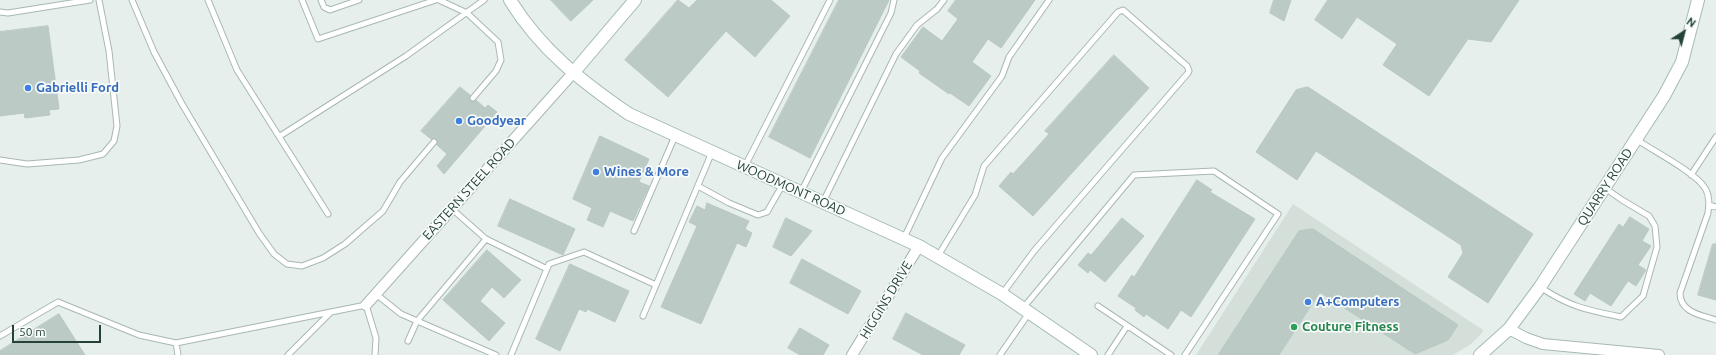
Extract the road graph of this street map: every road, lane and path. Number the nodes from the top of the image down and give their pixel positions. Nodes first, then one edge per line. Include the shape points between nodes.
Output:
1 (90, 0) edge
2 (99, 0) edge
3 (132, 0) edge
4 (208, 0) edge
5 (302, 0) edge
6 (321, 0) edge
7 (359, 0) edge
8 (436, 0) edge
9 (439, 0) edge
10 (484, 0) edge
11 (510, 0) edge
12 (830, 0) edge
13 (894, 0) edge
14 (944, 0) edge
15 (1049, 0) edge
16 (1698, 0) edge
17 (631, 2) edge
18 (0, 12) edge
19 (467, 13) junction
20 (573, 73) junction
21 (473, 98) dead end
22 (280, 136) junction
23 (676, 136) junction
24 (1716, 137) edge
25 (1635, 139) junction
26 (434, 142) dead end
27 (712, 152) junction
28 (0, 160) edge
29 (745, 167) junction
30 (1691, 175) junction
31 (783, 184) junction
32 (698, 186) junction
33 (1604, 188) junction
34 (801, 192) junction
35 (823, 202) junction
36 (1709, 205) junction
37 (1716, 207) edge
38 (452, 209) junction
39 (328, 214) dead end
40 (634, 231) dead end
41 (904, 238) junction
42 (486, 239) junction
43 (919, 246) junction
44 (938, 256) junction
45 (547, 270) junction
46 (656, 284) junction
47 (1540, 286) junction
48 (376, 294) junction
49 (1002, 294) junction
50 (366, 305) junction
51 (1098, 306) dead end
52 (1026, 310) junction
53 (331, 312) junction
54 (644, 316) dead end
55 (1716, 320) edge
56 (417, 321) junction
57 (1127, 326) junction
58 (1509, 329) junction
59 (0, 336) edge
60 (408, 341) dead end
61 (176, 343) junction
62 (178, 355) edge
63 (288, 355) edge
64 (376, 355) edge
65 (496, 355) edge
66 (511, 355) edge
67 (852, 355) edge
68 (1000, 355) edge
69 (1091, 355) edge
70 (1108, 355) edge
71 (1171, 355) edge
72 (1185, 355) edge
73 (1480, 355) edge
74 (1659, 355) edge

1 - 18 lane via 8,13
2 - 28 lane via 109,51 117,126 112,144 103,154 79,160 27,164
3 - 26 lane via 154,52 182,104 259,233 274,254 287,264 302,266 323,258 345,244 383,212 400,182
4 - 22 lane via 237,70
5 - 8 lane via 318,39
6 - 7 lane via 324,7 330,10
9 - 19 lane
10 - 19 lane
11 - 20 main road, WOODMONT ROAD via 531,31
12 - 29 lane
13 - 34 lane via 891,13
14 - 35 lane via 937,10 917,25 896,54
15 - 41 lane via 1009,57 1002,76 942,158
16 - 25 main road, QUARRY ROAD via 1682,62 1664,96
17 - 20 main road
19 - 21 lane via 498,42 501,60 496,71
19 - 22 lane via 406,56
20 - 23 main road, WOODMONT ROAD via 629,114
20 - 38 street, EASTERN STEEL ROAD
22 - 39 lane
23 - 27 main road, WOODMONT ROAD
23 - 40 lane
24 - 30 lane
25 - 30 lane
25 - 33 main road, QUARRY ROAD
27 - 29 main road, WOODMONT ROAD
27 - 32 lane
29 - 31 main road, WOODMONT ROAD
30 - 36 lane via 1705,189
31 - 32 lane via 767,212 758,215
31 - 34 main road, WOODMONT ROAD
32 - 46 lane
33 - 47 main road, QUARRY ROAD
33 - 47 lane via 1649,216 1655,226 1657,247 1644,296 1621,317 1581,309
34 - 35 main road, WOODMONT ROAD
35 - 41 main road, WOODMONT ROAD
36 - 37 lane
36 - 55 lane via 1680,292 1680,300 1690,311
38 - 42 lane
38 - 48 street, EASTERN STEEL ROAD
41 - 43 main road, WOODMONT ROAD
42 - 45 lane
42 - 56 lane
43 - 44 main road, WOODMONT ROAD
43 - 67 street, HIGGINS DRIVE
44 - 49 main road, WOODMONT ROAD
44 - 49 lane via 975,195 984,166 1118,12 1123,10 1187,66 1189,71 1034,251
45 - 46 lane via 549,264 584,252
45 - 66 lane
46 - 54 lane
47 - 58 main road, QUARRY ROAD
48 - 50 street, EASTERN STEEL ROAD
48 - 56 lane via 401,314
49 - 52 main road, WOODMONT ROAD
50 - 53 lane
50 - 64 lane via 376,338
51 - 57 lane
52 - 68 lane
52 - 69 main road, WOODMONT ROAD
52 - 72 lane via 1134,175 1214,171 1278,214
53 - 61 lane
53 - 63 lane
56 - 60 lane
56 - 65 lane
57 - 70 lane
57 - 71 lane
58 - 73 main road, QUARRY ROAD
58 - 74 street via 1543,344
59 - 61 lane via 58,302 139,335
61 - 62 lane

